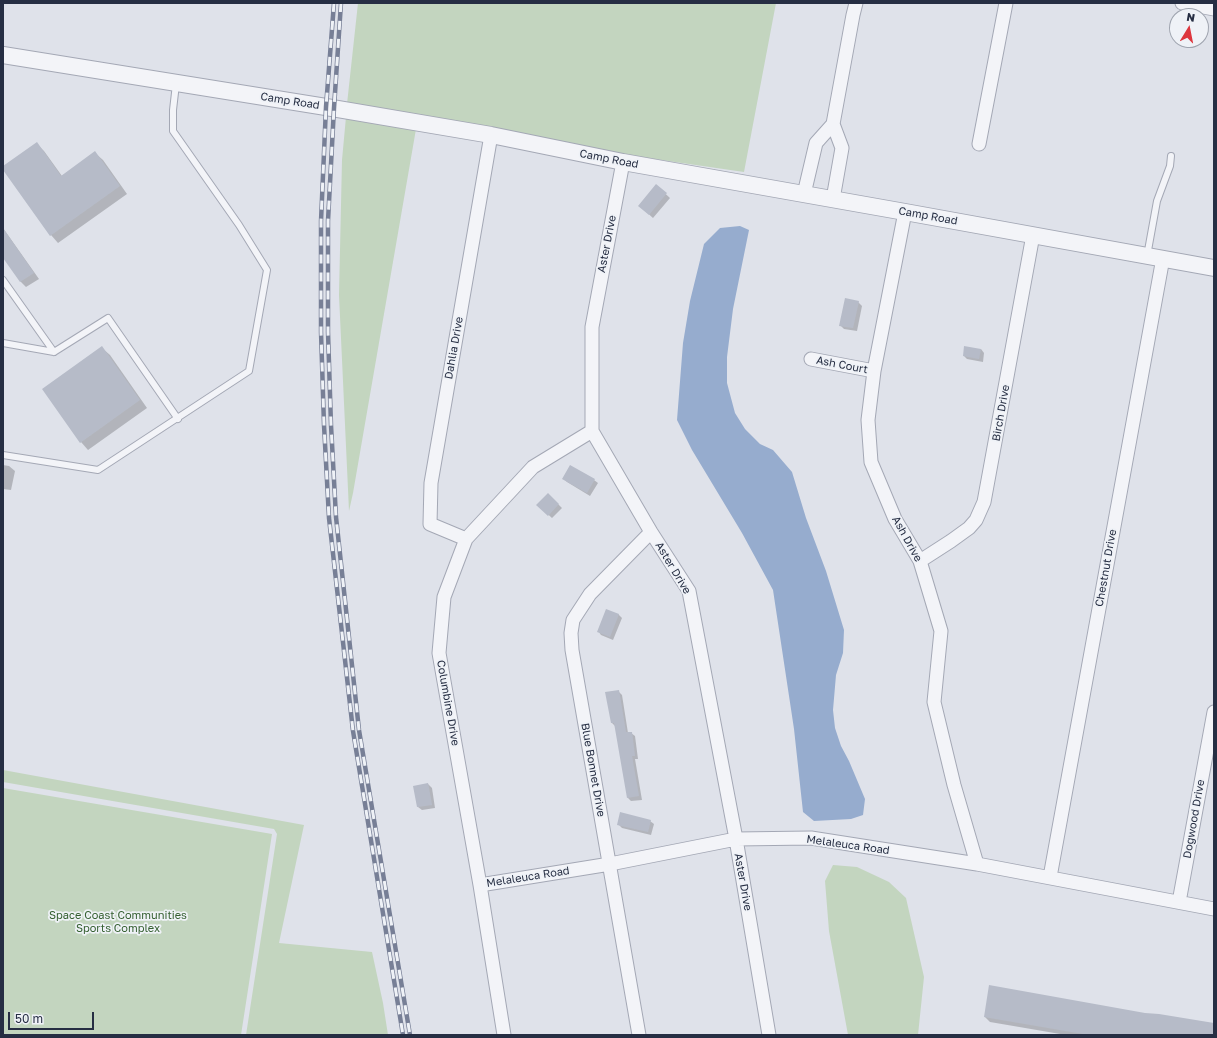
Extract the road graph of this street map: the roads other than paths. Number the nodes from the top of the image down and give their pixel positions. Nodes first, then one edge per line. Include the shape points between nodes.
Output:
1 (856, 3) edge
2 (1006, 3) edge
3 (1182, 3) edge
4 (1214, 9) edge
5 (3, 55) edge
6 (176, 83) junction
7 (833, 124) junction
8 (491, 135) junction
9 (979, 144) dead end
10 (1171, 156) dead end
11 (623, 162) junction
12 (804, 194) junction
13 (833, 199) junction
14 (905, 212) junction
15 (1033, 235) junction
16 (1155, 257) junction
17 (1214, 268) edge
18 (3, 280) edge
19 (3, 343) edge
20 (54, 352) junction
21 (811, 359) dead end
22 (874, 371) junction
23 (178, 419) junction
24 (592, 431) junction
25 (3, 455) edge
26 (650, 532) junction
27 (466, 539) junction
28 (920, 561) junction
29 (1214, 712) edge
30 (736, 839) junction
31 (610, 864) junction
32 (977, 864) junction
33 (1050, 877) junction
34 (480, 885) junction
35 (1179, 902) junction
36 (1214, 909) edge
37 (504, 1035) edge
38 (639, 1035) edge
39 (769, 1035) edge

1 - 7 street
2 - 9 street
3 - 4 street
5 - 6 street, Camp Road
6 - 8 street, Camp Road
6 - 23 lane via 173,131 239,225 267,270 249,371
7 - 12 street via 816,144
7 - 13 street via 842,148
8 - 11 street, Camp Road
8 - 27 street, Dahlia Drive via 431,483 430,524
10 - 16 lane via 1170,166 1157,201
11 - 12 street, Camp Road
11 - 24 street, Aster Drive via 592,327
12 - 13 street, Camp Road
13 - 14 street, Camp Road
14 - 15 street, Camp Road
14 - 22 street, Ash Drive
15 - 16 street, Camp Road
15 - 28 street, Birch Drive via 984,502 976,520 969,528
16 - 17 street, Camp Road
16 - 33 street, Chestnut Drive
18 - 20 lane
19 - 20 lane
20 - 23 lane via 108,318
21 - 22 street, Ash Court
22 - 28 street, Ash Drive via 868,420 871,462 895,520
23 - 25 lane via 98,470
24 - 26 street, Aster Drive
24 - 27 street, Columbine Drive via 533,466
26 - 30 street, Aster Drive via 689,591
26 - 31 street, Blue Bonnet Drive via 590,594 573,620 571,633
27 - 34 street, Columbine Drive via 444,596 439,653
28 - 32 street, Ash Drive via 942,631 934,702
29 - 35 street, Dogwood Drive
30 - 31 street, Melaleuca Road
30 - 32 street, Melaleuca Road via 811,838
30 - 39 street, Aster Drive
31 - 34 street, Melaleuca Road
31 - 38 street, Blue Bonnet Drive
32 - 33 street, Melaleuca Road
33 - 35 street, Melaleuca Road
34 - 37 street, Columbine Drive
35 - 36 street, Melaleuca Road

